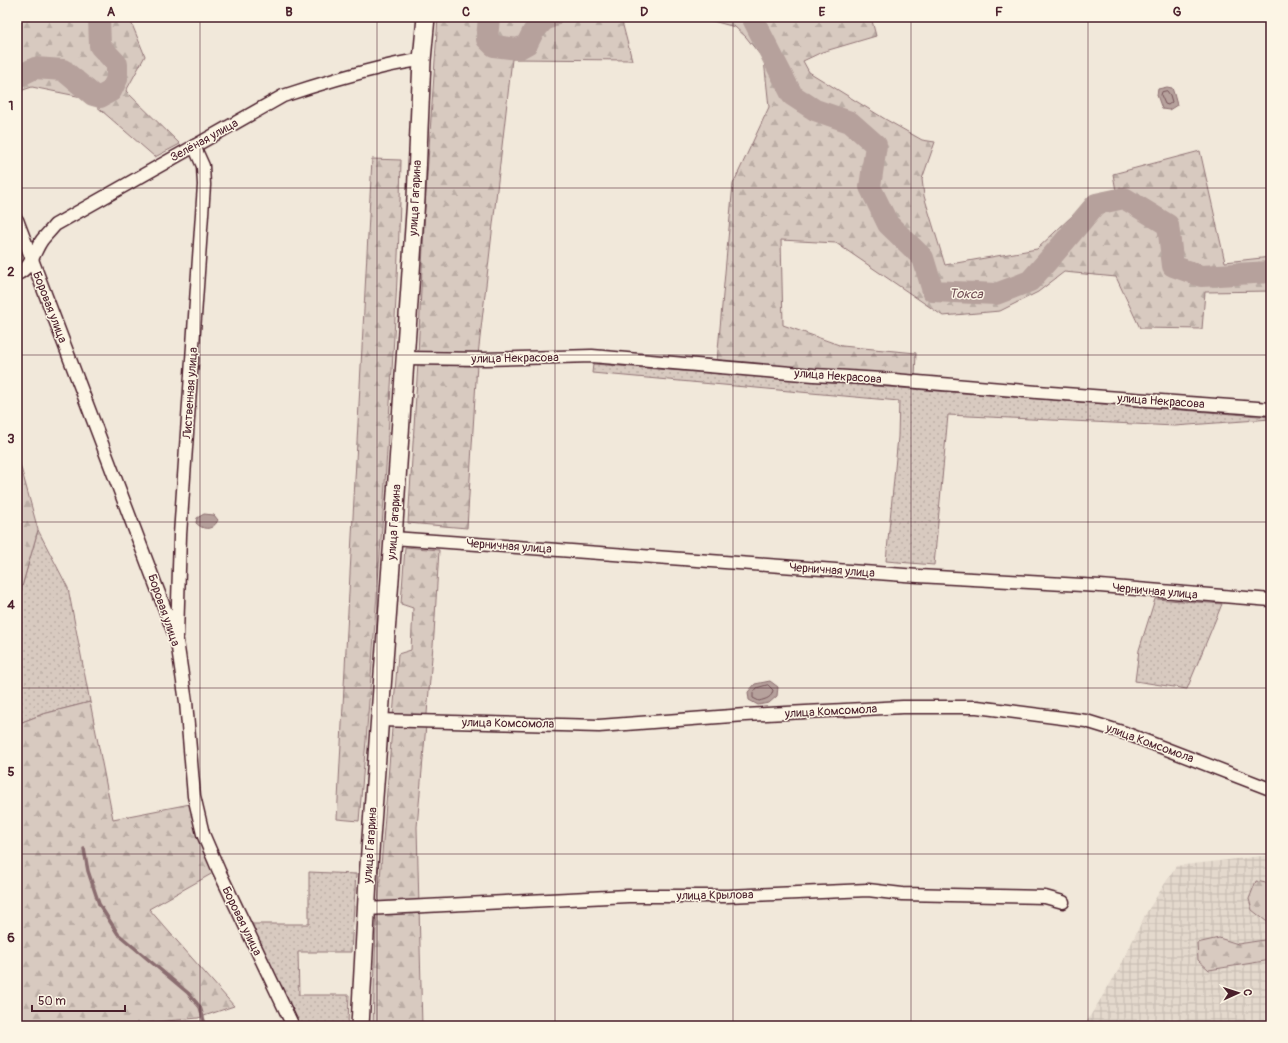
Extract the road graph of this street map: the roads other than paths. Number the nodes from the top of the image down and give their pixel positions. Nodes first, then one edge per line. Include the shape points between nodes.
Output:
1 (426, 17) edge
2 (422, 60) junction
3 (194, 146) junction
4 (17, 220) edge
5 (32, 259) junction
6 (17, 274) edge
7 (404, 358) junction
8 (1271, 409) edge
9 (393, 538) junction
10 (1271, 600) edge
11 (177, 641) junction
12 (379, 720) junction
13 (1270, 789) edge
14 (1062, 902) dead end
15 (366, 909) junction
16 (293, 1026) edge
17 (360, 1026) edge

1 - 2 main road, улица Гагарина
2 - 3 street, Зелёная улица via 365,71 283,96
2 - 7 main road, улица Гагарина via 416,198
3 - 5 street, Зелёная улица via 55,225 41,241
3 - 11 street, Лиственная улица via 203,166 204,185 180,535
4 - 5 street, Боровая улица
5 - 6 street, Зелёная улица via 23,272
5 - 11 street, Боровая улица
7 - 8 street, улица Некрасова via 485,360 592,356
7 - 9 main road, улица Гагарина
9 - 10 street, Черничная улица
9 - 12 main road, улица Гагарина
11 - 16 street, Боровая улица via 186,702 194,796 203,834
12 - 13 street, улица Комсомола via 599,726 903,707 978,707 1086,720
12 - 15 main road, улица Гагарина
14 - 15 street, улица Крылова via 1045,897 902,894 868,890 728,896 628,896
15 - 17 main road, улица Гагарина

